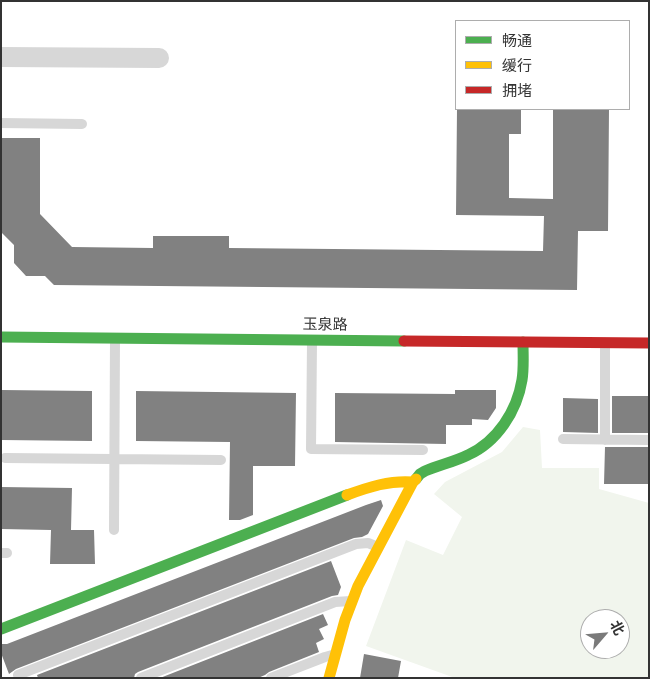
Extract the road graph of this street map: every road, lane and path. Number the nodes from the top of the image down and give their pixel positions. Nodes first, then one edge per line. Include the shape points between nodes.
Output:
1 (1, 57) edge
2 (159, 58) dead end
3 (1, 123) edge
4 (82, 124) dead end
5 (1, 337) edge
6 (114, 338) junction
7 (312, 340) junction
8 (523, 342) junction
9 (605, 343) junction
10 (649, 343) edge
11 (563, 439) dead end
12 (604, 440) junction
13 (649, 440) edge
14 (423, 450) dead end
15 (4, 458) dead end
16 (114, 458) junction
17 (221, 460) dead end
18 (413, 482) junction
19 (114, 530) dead end
20 (378, 548) junction
21 (352, 601) junction
22 (1, 629) edge
23 (336, 655) junction
24 (18, 675) dead end
25 (141, 678) edge
26 (271, 678) edge
27 (330, 678) edge

1 - 2 street
3 - 4 lane
5 - 6 street, 玉泉路
6 - 7 street, 玉泉路
6 - 16 lane
7 - 8 street, 玉泉路
7 - 14 lane via 311,449
8 - 9 street, 玉泉路
8 - 18 street via 521,386 510,415 499,431 481,448 425,471
9 - 10 street, 玉泉路
9 - 12 lane
11 - 12 lane
12 - 13 lane
15 - 16 lane
16 - 17 lane
16 - 19 lane
18 - 20 street
18 - 22 street via 386,482 345,496
20 - 21 street
20 - 24 lane via 368,542 356,544
21 - 23 street
21 - 25 lane via 336,602
23 - 26 lane
23 - 27 street

